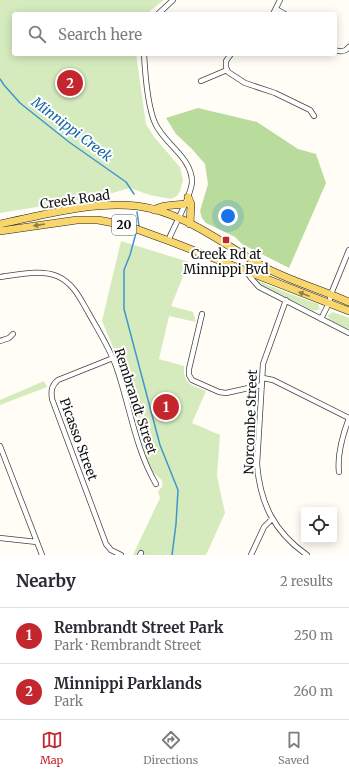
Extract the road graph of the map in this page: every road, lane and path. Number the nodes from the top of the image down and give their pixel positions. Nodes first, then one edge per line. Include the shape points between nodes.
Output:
1 (173, 0) edge
2 (280, 0) edge
3 (276, 9) junction
4 (160, 12) edge
5 (274, 12) edge
6 (281, 12) edge
7 (349, 47) edge
8 (337, 51) edge
9 (144, 56) edge
10 (230, 56) edge
11 (227, 70) junction
12 (201, 81) dead end
13 (314, 116) dead end
14 (186, 200) junction
15 (89, 207) junction
16 (154, 210) junction
17 (178, 218) junction
18 (92, 220) junction
19 (0, 224) edge
20 (190, 224) junction
21 (0, 231) edge
22 (168, 241) junction
23 (349, 250) edge
24 (247, 272) junction
25 (0, 277) edge
26 (331, 294) junction
27 (286, 300) junction
28 (349, 302) edge
29 (329, 303) junction
30 (349, 311) edge
31 (202, 314) dead end
32 (321, 319) junction
33 (349, 333) edge
34 (13, 334) dead end
35 (0, 340) edge
36 (113, 358) junction
37 (263, 378) junction
38 (262, 386) junction
39 (349, 418) edge
40 (0, 446) edge
41 (339, 472) dead end
42 (156, 484) dead end
43 (272, 519) junction
44 (0, 538) edge
45 (37, 542) junction
46 (42, 555) edge
47 (121, 555) edge
48 (251, 555) edge
49 (307, 555) edge

1 - 4 street
2 - 3 street
3 - 5 street
3 - 6 street
7 - 8 street via 344,51
9 - 14 street via 151,112 160,133 188,166 191,174 192,182
10 - 11 street via 226,62
11 - 12 street
11 - 13 street via 245,83 275,92 310,110
14 - 16 main road via 175,206 162,205
14 - 17 street
14 - 20 main road via 191,204
15 - 16 main road, Creek Road / 20 via 124,206
15 - 18 main road via 93,214
15 - 19 main road, Creek Road / 20
16 - 17 main road, Creek Road / 20
17 - 20 main road, Creek Road / 20
17 - 22 street
18 -> 21 main road, Creek Road / 20 via 64,221
18 - 22 main road, Creek Road / 20 via 122,225
20 - 26 main road, Creek Road / 20 via 269,269
22 - 24 main road, Creek Road / 20
23 - 26 street
24 - 27 street via 256,285
29 -> 24 main road, Creek Road / 20
25 - 36 street, Rembrandt Street via 47,274 68,282
26 - 28 main road, Creek Road / 20
26 - 29 street
27 - 32 street
27 - 37 street, Norcombe Street via 263,364
29 - 30 main road, Creek Road / 20
29 - 32 street
31 - 38 street via 189,369 192,380 226,393
32 - 33 street
34 - 35 street
36 - 42 street, Rembrandt Street via 138,443 147,469
36 - 47 street, Picasso Street via 58,380 51,390 52,399 106,544
37 - 38 street, Norcombe Street
37 - 39 street via 273,380
38 - 43 street, Norcombe Street via 258,479 261,494
39 - 41 street via 338,462
40 - 45 street
43 - 48 street via 264,527
43 - 49 street, Norcombe Street via 290,542
44 - 45 street
45 - 46 street

